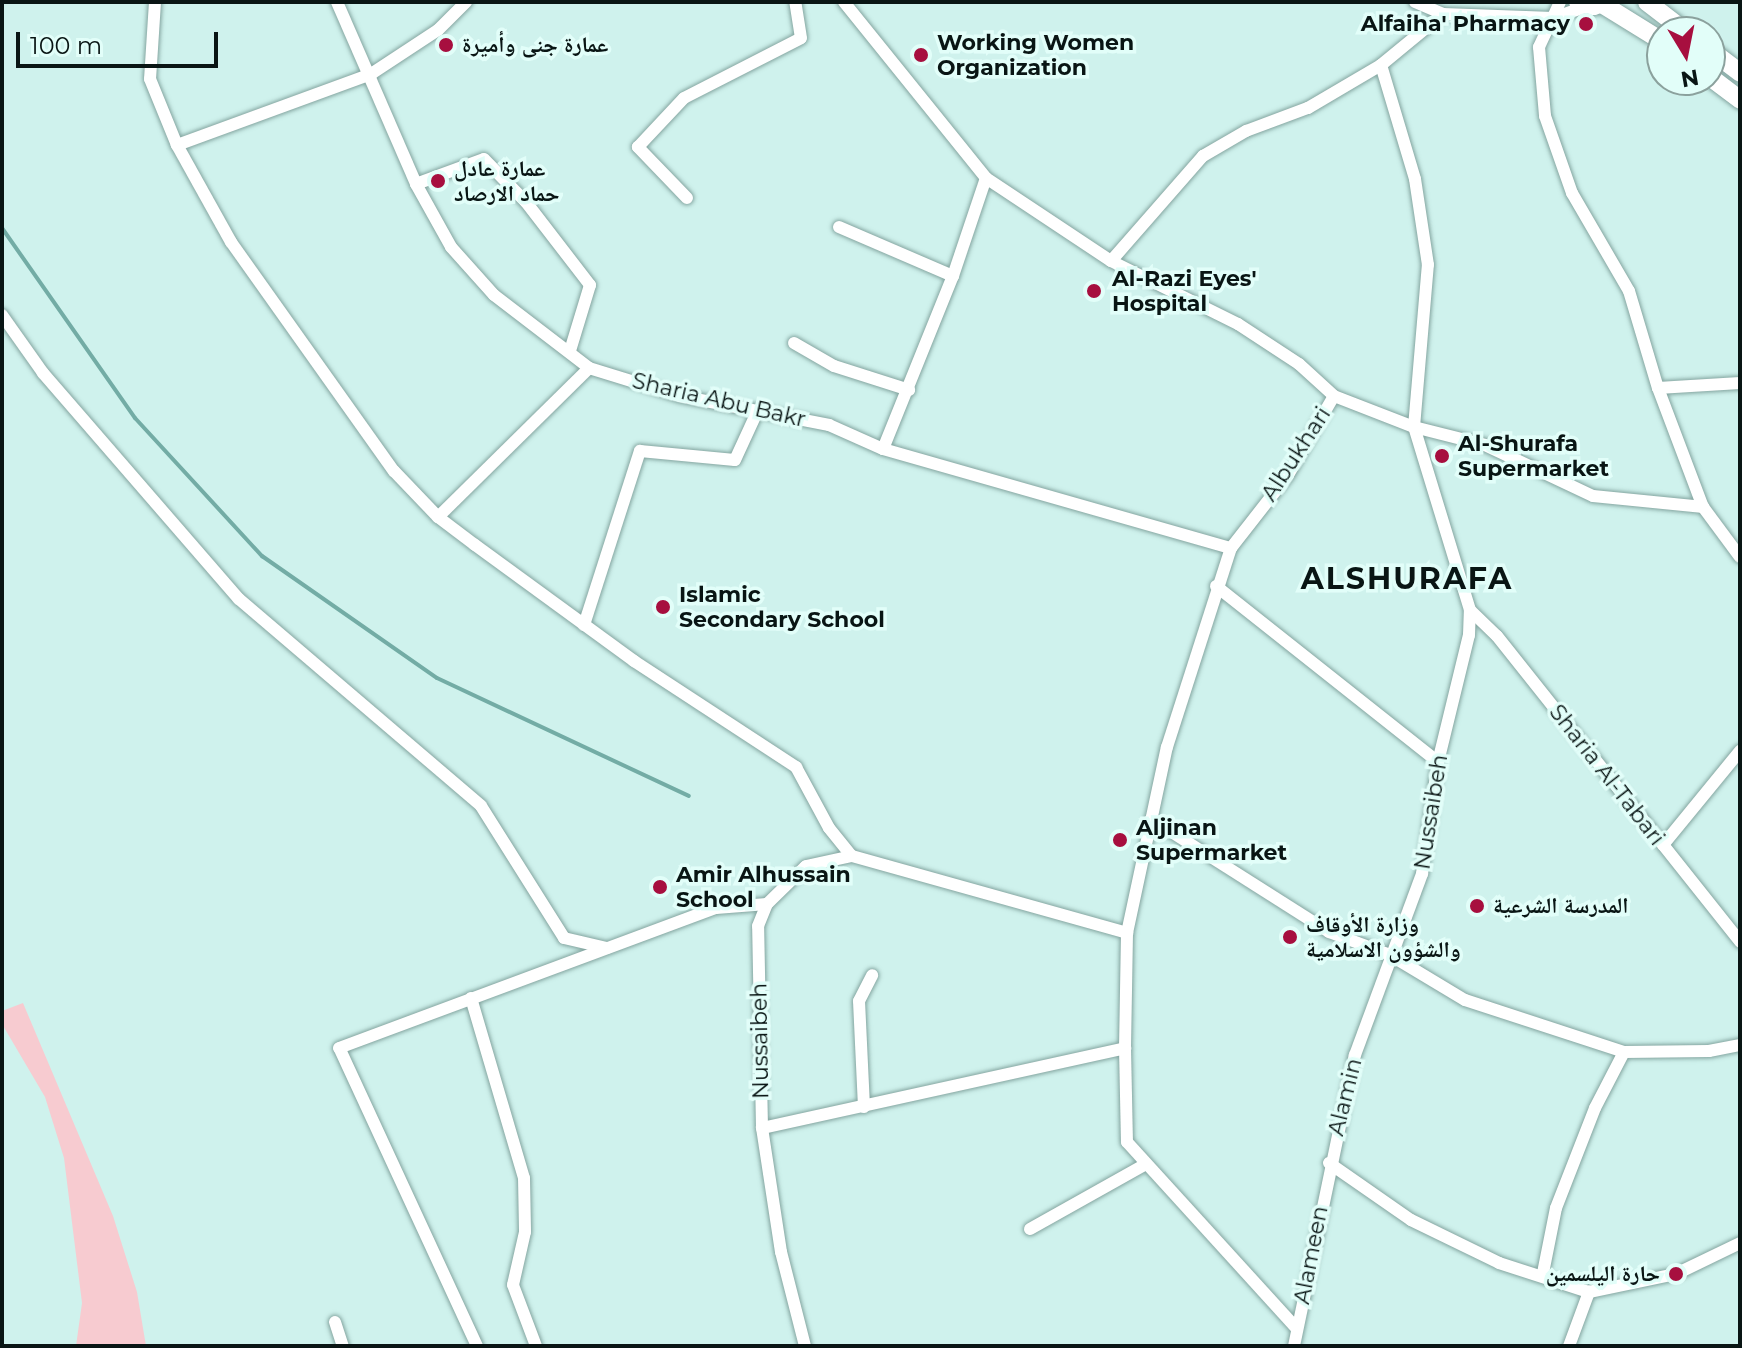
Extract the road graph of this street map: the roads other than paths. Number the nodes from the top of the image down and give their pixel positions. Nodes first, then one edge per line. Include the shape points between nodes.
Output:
1 (155, 2) edge
2 (337, 2) edge
3 (466, 2) edge
4 (795, 2) edge
5 (865, 2) edge
6 (1415, 2) edge
7 (1560, 2) edge
8 (1593, 3) edge
9 (1649, 3) edge
10 (848, 6) edge
11 (1443, 14) junction
12 (1666, 16) edge
13 (1553, 18) junction
14 (1646, 32) edge
15 (1381, 65) junction
16 (371, 74) junction
17 (177, 145) junction
18 (986, 178) junction
19 (416, 184) junction
20 (687, 198) dead end
21 (839, 227) dead end
22 (1111, 261) junction
23 (953, 276) junction
24 (2, 315) edge
25 (794, 343) dead end
26 (570, 351) junction
27 (589, 368) junction
28 (1740, 383) edge
29 (1658, 388) junction
30 (909, 390) junction
31 (1334, 396) junction
32 (758, 410) junction
33 (1414, 427) junction
34 (883, 449) junction
35 (1703, 507) junction
36 (438, 517) junction
37 (1231, 548) junction
38 (1740, 557) edge
39 (1216, 586) junction
40 (1470, 610) junction
41 (584, 625) junction
42 (1740, 751) edge
43 (1438, 762) junction
44 (1151, 819) junction
45 (1663, 845) junction
46 (852, 856) junction
47 (767, 904) junction
48 (1127, 933) junction
49 (1740, 942) edge
50 (607, 948) junction
51 (1390, 955) junction
52 (872, 975) dead end
53 (471, 998) junction
54 (1740, 1045) edge
55 (1125, 1048) junction
56 (1624, 1052) junction
57 (864, 1107) junction
58 (762, 1128) junction
59 (1329, 1163) junction
60 (1146, 1164) junction
61 (1030, 1229) dead end
62 (1740, 1243) edge
63 (1543, 1273) junction
64 (1589, 1292) junction
65 (335, 1322) dead end
66 (1296, 1328) junction
67 (343, 1346) edge
68 (477, 1346) edge
69 (536, 1346) edge
70 (805, 1346) edge
71 (1294, 1346) edge
72 (1569, 1346) edge

1 - 17 street via 150,79
2 - 16 street, Sharia Abu Bakr
3 - 16 street via 438,30
4 - 20 street via 801,38 684,98 638,147
5 - 10 street
6 - 11 street
7 - 13 street
8 - 13 street
8 - 14 main road
9 - 12 main road
10 - 18 street
11 - 13 street
11 - 15 street
13 - 29 street via 1539,47 1545,116 1572,193 1629,291
15 - 22 street via 1308,108 1246,131 1203,156
15 - 33 street via 1415,179 1428,265
16 - 17 street
16 - 19 street, Sharia Abu Bakr
17 - 36 street via 231,242 333,392 394,471
18 - 22 street
18 - 23 street
19 - 26 street, Sharia Abu Bakr via 451,247 494,295
19 - 26 street via 484,159 526,202 590,285
21 - 23 street
22 - 31 street via 1238,324 1299,364
23 - 30 street
24 - 50 street via 43,373 239,599 481,806 564,938
25 - 30 street via 834,366
26 - 27 street, Sharia Abu Bakr
27 - 32 street, Sharia Abu Bakr via 680,396
27 - 36 street
28 - 29 street
29 - 35 street
30 - 34 street
31 - 33 street, Albukhari
31 - 37 street, Albukhari via 1288,475
32 - 34 street, Sharia Abu Bakr via 829,425
32 - 41 street via 735,460 640,451
33 - 35 street, Albukhari via 1485,445 1593,496
33 - 40 street, Nussaibeh
34 - 37 street
35 - 38 street
36 - 41 street
37 - 39 street, Albukhari
39 - 43 street
39 - 44 street, Albukhari
40 - 43 street, Nussaibeh
40 - 45 street, Sharia Al-Tabari via 1497,636
41 - 46 street via 796,767 829,828
42 - 45 street
43 - 51 street, Nussaibeh via 1422,874
44 - 48 street
44 - 51 street via 1329,932
45 - 49 street, Sharia Al-Tabari
46 - 47 street via 806,866
46 - 48 street
47 - 50 street via 716,908
47 - 58 street, Nussaibeh via 758,926
48 - 55 street
50 - 53 street
51 - 56 street via 1465,1000
51 - 59 street, Alamin via 1355,1055
52 - 57 street via 859,1001
53 - 68 street via 339,1048
53 - 69 street via 524,1178 525,1232 513,1285
54 - 56 street via 1709,1051
55 - 57 street, Nussaibeh
55 - 60 street via 1123,1130
56 - 63 street via 1595,1108 1556,1208
57 - 58 street, Nussaibeh
58 - 70 street via 781,1252
59 - 63 street, Alamin via 1411,1220 1499,1263
59 - 66 street, Alameen
60 - 61 street
60 - 66 street
62 - 64 street via 1676,1274
63 - 64 street, Alamin
64 - 72 street
65 - 67 street
66 - 71 street, Alameen

